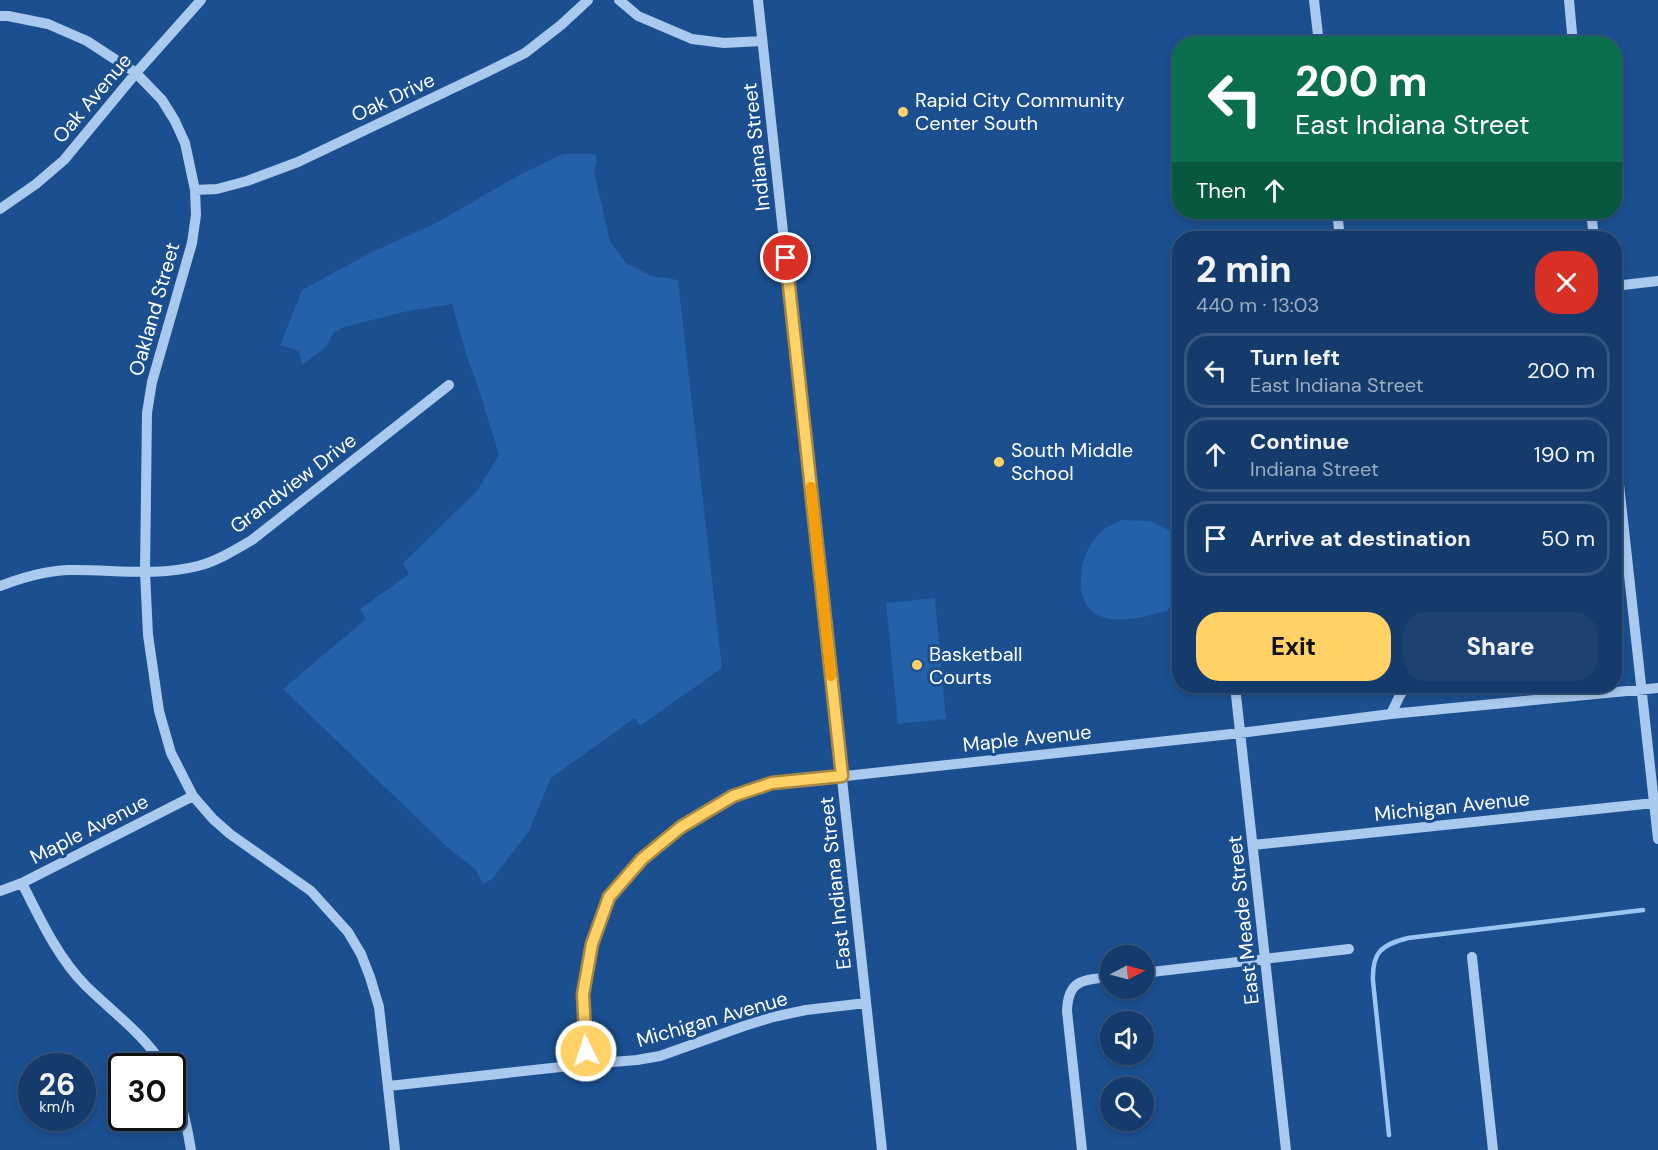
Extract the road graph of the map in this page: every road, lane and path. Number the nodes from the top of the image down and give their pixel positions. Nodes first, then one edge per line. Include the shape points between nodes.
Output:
1 (201, 0) edge
2 (588, 0) edge
3 (619, 0) edge
4 (758, 0) edge
5 (1314, 0) edge
6 (1569, 0) edge
7 (0, 16) edge
8 (1318, 36) edge
9 (1573, 36) edge
10 (762, 41) junction
11 (136, 73) junction
12 (195, 190) junction
13 (0, 209) edge
14 (1658, 281) edge
15 (1622, 285) edge
16 (797, 362) joint
17 (449, 385) dead end
18 (1622, 513) edge
19 (145, 572) junction
20 (0, 586) edge
21 (1658, 688) edge
22 (1641, 690) junction
23 (1622, 692) edge
24 (1236, 693) edge
25 (1402, 693) edge
26 (1610, 693) edge
27 (1391, 714) junction
28 (1240, 733) junction
29 (842, 776) junction
30 (193, 796) junction
31 (1654, 802) junction
32 (1658, 839) edge
33 (1253, 845) junction
34 (22, 883) junction
35 (0, 891) edge
36 (1348, 949) dead end
37 (1472, 957) dead end
38 (1266, 959) junction
39 (1154, 972) edge
40 (1100, 979) edge
41 (866, 1004) junction
42 (155, 1053) edge
43 (588, 1064) junction
44 (389, 1086) junction
45 (186, 1122) edge
46 (191, 1150) edge
47 (395, 1150) edge
48 (882, 1150) edge
49 (1082, 1150) edge
50 (1286, 1150) edge
51 (1493, 1150) edge

1 - 11 street, Oak Avenue
2 - 12 street, Oak Drive via 525,52 489,71 297,162 247,181
3 - 10 street via 639,16 692,39 724,43
4 - 10 street, Indiana Street
5 - 8 street
6 - 9 street
7 - 11 street, Oakland Street via 48,24 87,41
10 - 16 street, Indiana Street
11 - 12 street, Oakland Street via 162,100 175,121
11 - 13 street, Oak Avenue via 64,160
12 - 19 street, Oakland Street via 192,243 152,381 147,413
14 - 15 street
16 - 29 street, East Indiana Street
17 - 19 street, Grandview Drive via 252,540 199,566
18 - 22 street
19 - 20 street, Grandview Drive via 66,570
19 - 30 street, Oakland Street via 148,635 159,711 171,753
21 - 22 street, Maple Avenue
22 - 23 street, Maple Avenue
22 - 31 street
24 - 28 street, East Meade Street
25 - 27 street
26 - 27 street, Maple Avenue
27 - 28 street, Maple Avenue
28 - 29 street, Maple Avenue
28 - 33 street, East Meade Street
29 - 41 street, East Indiana Street
29 - 43 street, Maple Avenue via 772,783 733,796 681,827 642,859 609,897 592,944 583,994
30 - 34 street, Maple Avenue
30 - 44 street, Oakland Street via 230,834 310,891 348,932 361,954 379,1006
31 - 32 street
31 - 33 street, Michigan Avenue
33 - 38 street, East Meade Street
34 - 35 street, Maple Avenue
34 - 42 street via 61,955 85,985
36 - 38 street
37 - 51 street
38 - 39 street
38 - 50 street, East Meade Street
40 - 49 street via 1082,982 1071,989 1068,998
41 - 43 street, Michigan Avenue via 773,1017 660,1056
41 - 48 street, East Indiana Street
43 - 44 street, Michigan Avenue
44 - 47 street, Oakland Street
45 - 46 street

